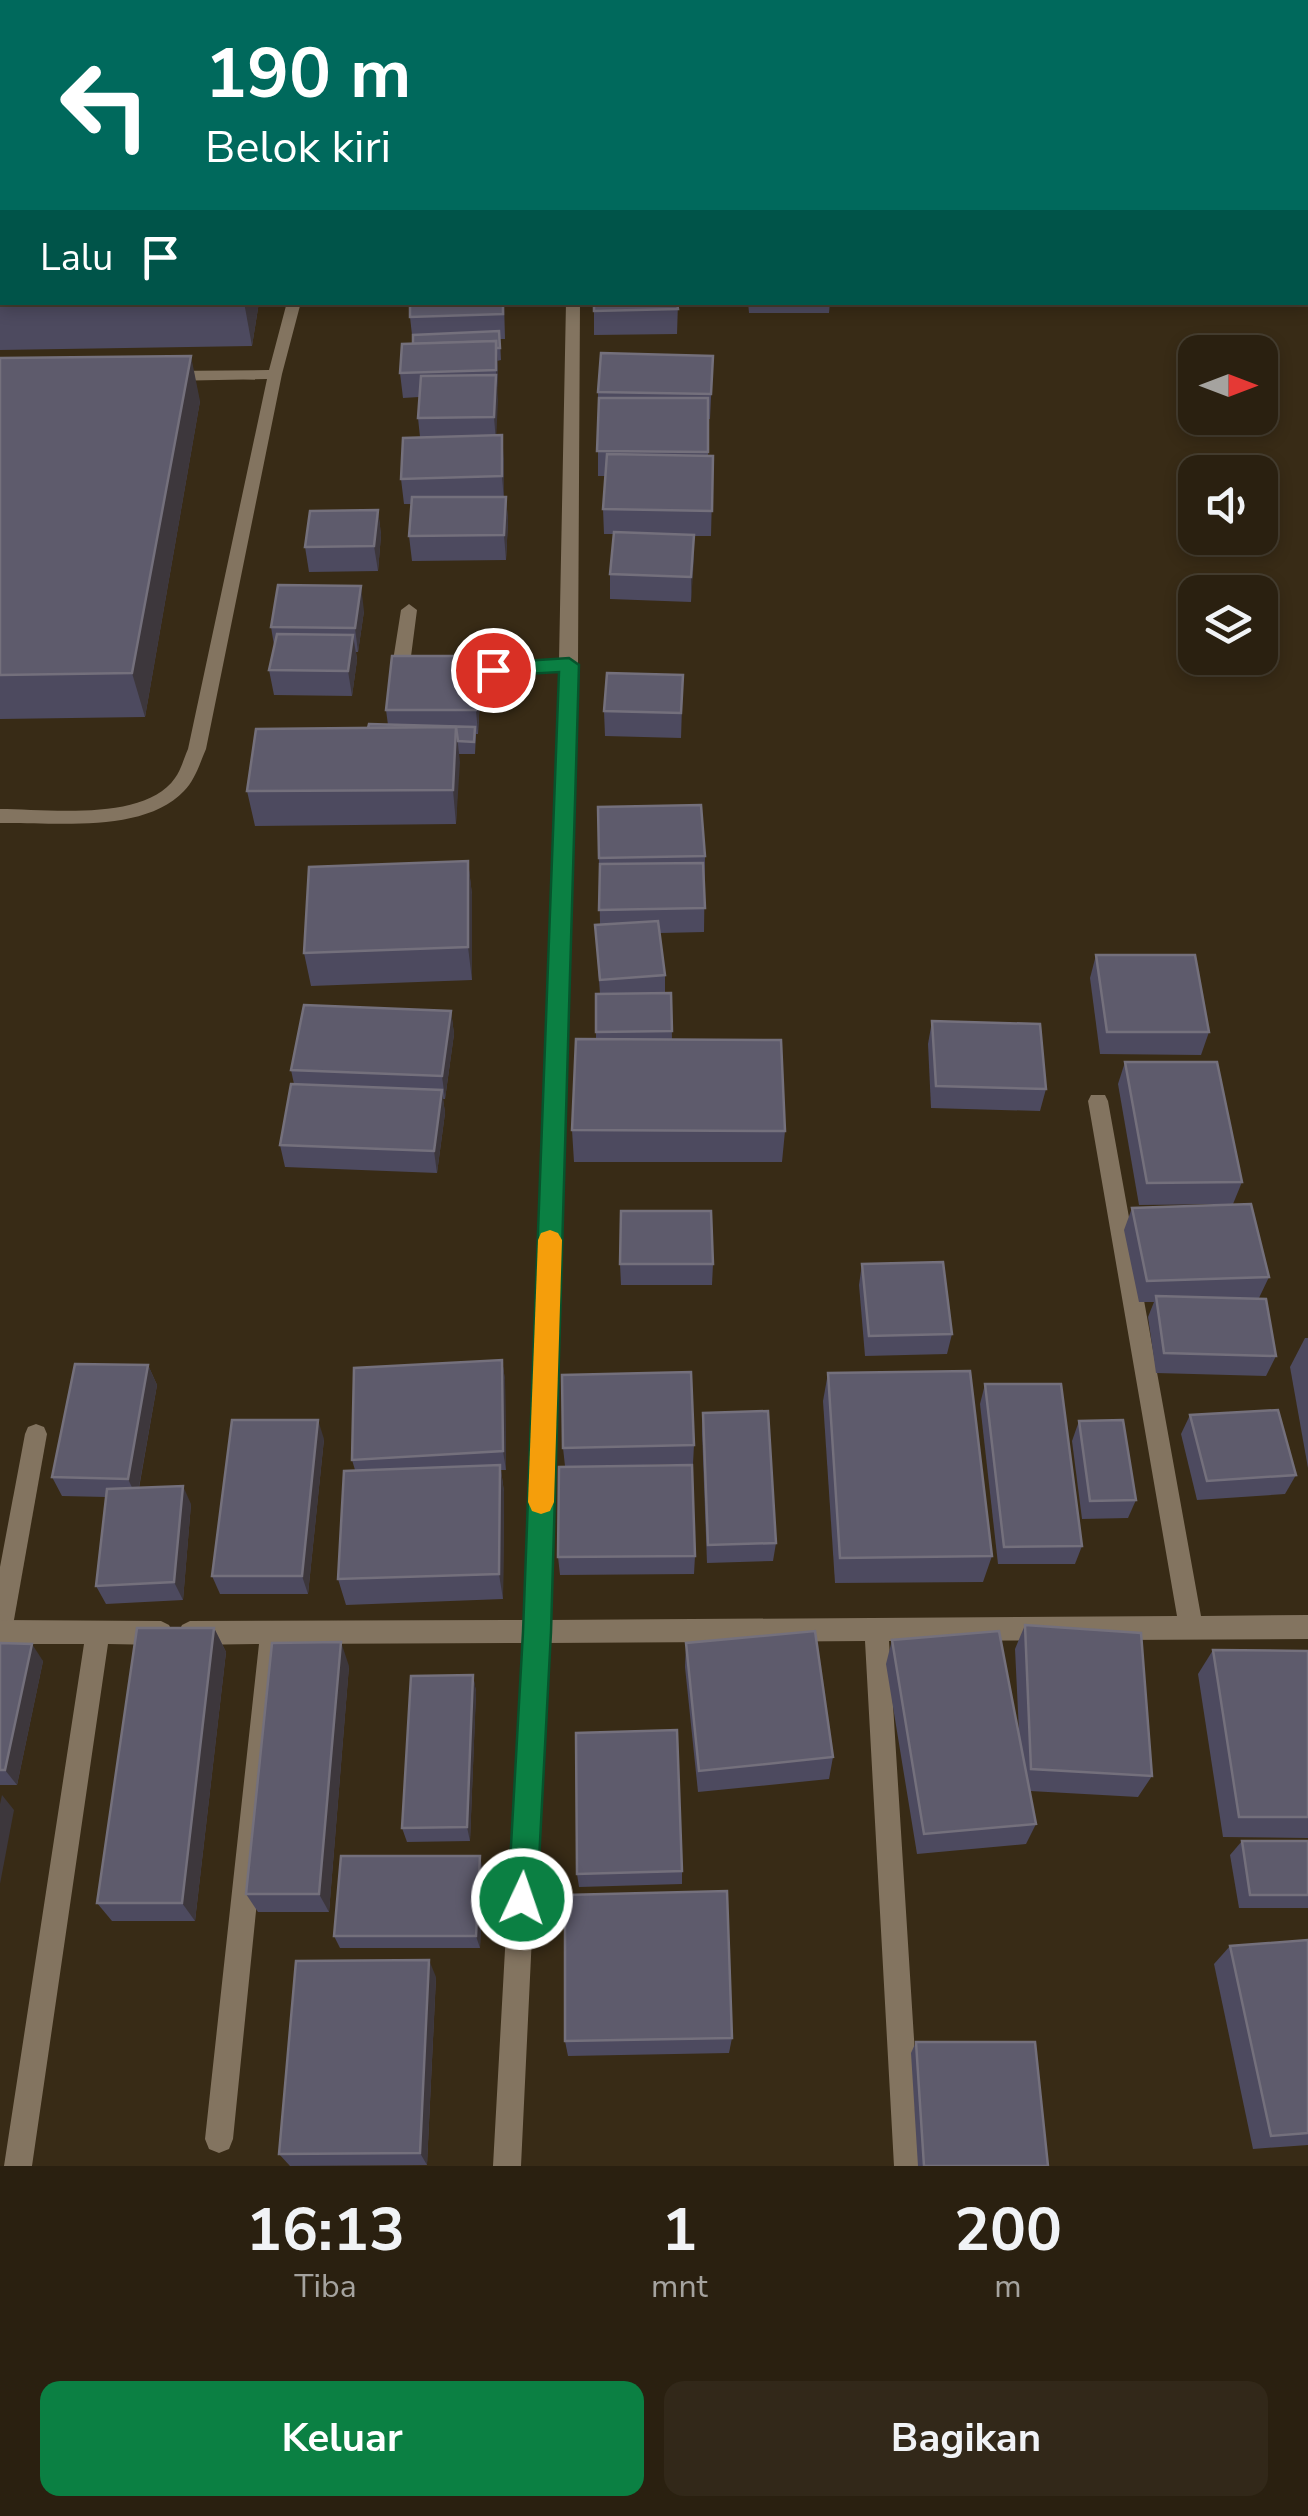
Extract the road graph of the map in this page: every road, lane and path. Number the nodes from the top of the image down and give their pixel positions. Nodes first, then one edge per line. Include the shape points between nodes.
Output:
1 (293, 305) edge
2 (572, 305) edge
3 (275, 374) junction
4 (157, 376) edge
5 (408, 610) dead end
6 (569, 665) junction
7 (0, 816) edge
8 (1098, 1101) dead end
9 (36, 1434) dead end
10 (1191, 1627) junction
11 (1308, 1628) edge
12 (0, 1632) edge
13 (537, 1632) junction
14 (876, 1632) junction
15 (98, 1633) junction
16 (272, 1633) junction
17 (218, 2139) dead end
18 (18, 2166) edge
19 (508, 2166) edge
20 (908, 2166) edge

1 - 3 street
2 - 6 street
3 - 4 street
3 - 7 street via 197,749 180,784 154,806 132,812
5 - 6 street via 401,659 408,672
6 - 13 street
8 - 10 street
9 - 12 street
10 - 11 street
10 - 14 street
12 - 15 street
13 - 14 street
13 - 16 street
13 - 19 street
14 - 20 street
15 - 16 street
15 - 18 street
16 - 17 street

